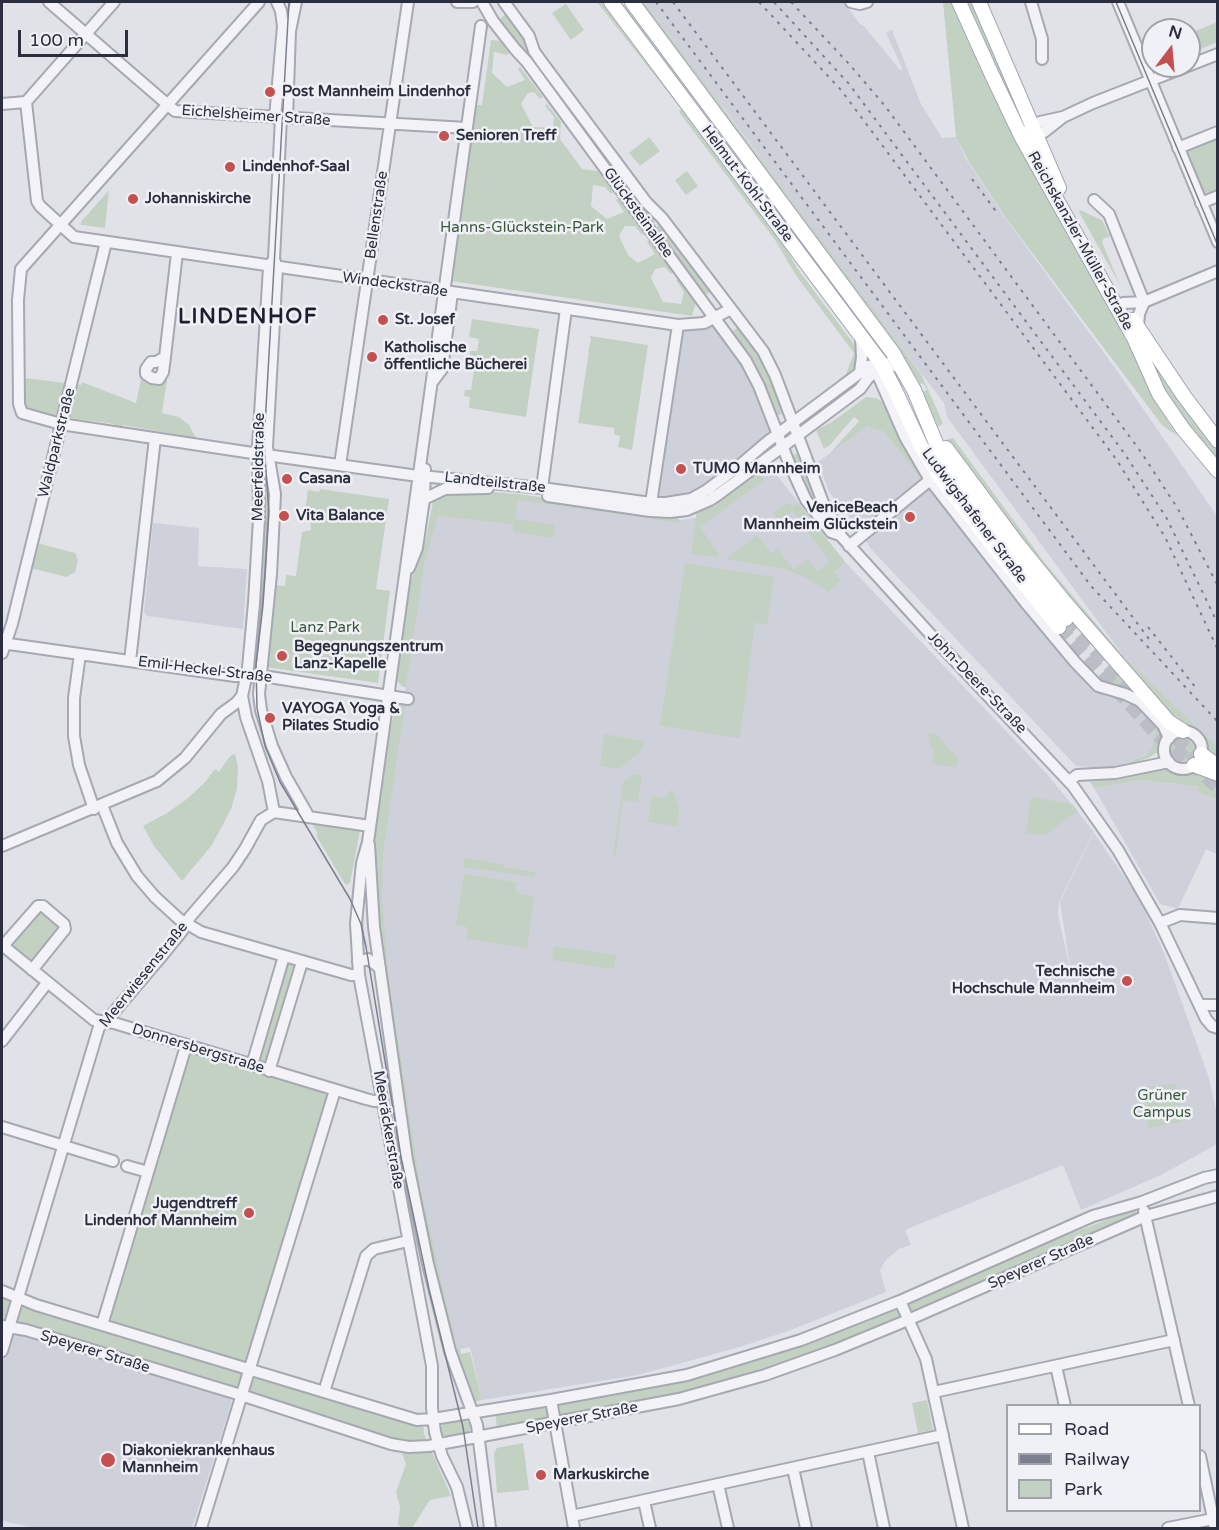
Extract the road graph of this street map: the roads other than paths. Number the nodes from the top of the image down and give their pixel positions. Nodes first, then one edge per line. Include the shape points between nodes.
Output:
1 (49, 2) edge
2 (114, 2) edge
3 (259, 2) edge
4 (276, 2) edge
5 (291, 2) edge
6 (296, 2) edge
7 (408, 2) edge
8 (457, 2) edge
9 (472, 2) edge
10 (482, 2) edge
11 (504, 2) edge
12 (611, 2) edge
13 (632, 2) edge
14 (851, 2) edge
15 (867, 2) edge
16 (959, 2) edge
17 (978, 2) edge
18 (1031, 2) edge
19 (1118, 2) edge
20 (481, 26) dead end
21 (86, 34) junction
22 (1218, 54) edge
23 (1042, 59) dead end
24 (1151, 81) junction
25 (26, 102) junction
26 (2, 104) edge
27 (167, 105) junction
28 (281, 118) junction
29 (390, 124) junction
30 (466, 128) junction
31 (1029, 132) junction
32 (1218, 132) edge
33 (1178, 148) junction
34 (1218, 196) edge
35 (1094, 200) dead end
36 (1202, 203) junction
37 (61, 225) junction
38 (106, 242) junction
39 (1218, 242) edge
40 (177, 253) junction
41 (273, 265) junction
42 (1218, 271) edge
43 (367, 281) junction
44 (448, 292) junction
45 (1144, 302) junction
46 (1123, 303) junction
47 (566, 309) junction
48 (731, 309) junction
49 (715, 318) junction
50 (678, 325) junction
51 (1138, 327) junction
52 (864, 342) junction
53 (165, 357) dead end
54 (882, 364) junction
55 (902, 368) joint
56 (860, 372) junction
57 (860, 389) junction
58 (891, 390) junction
59 (786, 404) junction
60 (814, 407) junction
61 (792, 423) junction
62 (61, 424) junction
63 (777, 434) junction
64 (798, 435) junction
65 (155, 438) junction
66 (1218, 441) edge
67 (782, 446) junction
68 (264, 454) junction
69 (763, 461) junction
70 (789, 464) junction
71 (340, 465) junction
72 (1218, 471) edge
73 (422, 476) junction
74 (930, 480) junction
75 (542, 488) junction
76 (424, 499) junction
77 (651, 503) junction
78 (840, 535) junction
79 (849, 546) junction
80 (405, 580) junction
81 (3, 646) edge
82 (80, 654) junction
83 (130, 661) junction
84 (260, 676) junction
85 (245, 677) junction
86 (242, 696) junction
87 (389, 696) junction
88 (408, 699) dead end
89 (1183, 731) junction
90 (1169, 738) junction
91 (1164, 750) junction
92 (1198, 759) junction
93 (1168, 762) junction
94 (1218, 766) edge
95 (1134, 769) junction
96 (1218, 774) edge
97 (1069, 780) junction
98 (98, 807) junction
99 (274, 812) junction
100 (309, 817) junction
101 (370, 826) junction
102 (368, 842) junction
103 (2, 846) edge
104 (1218, 918) edge
105 (1160, 923) junction
106 (187, 924) junction
107 (2, 945) edge
108 (284, 956) junction
109 (302, 962) junction
110 (358, 962) junction
111 (380, 968) junction
112 (32, 970) junction
113 (359, 975) junction
114 (47, 983) junction
115 (1200, 1005) junction
116 (1218, 1005) edge
117 (104, 1022) junction
118 (1218, 1028) edge
119 (2, 1040) edge
120 (186, 1046) junction
121 (252, 1065) junction
122 (269, 1071) junction
123 (335, 1090) junction
124 (382, 1100) junction
125 (2, 1128) edge
126 (63, 1146) junction
127 (113, 1161) dead end
128 (127, 1166) dead end
129 (148, 1172) junction
130 (1218, 1175) edge
131 (1215, 1199) edge
132 (1142, 1202) junction
133 (1146, 1216) junction
134 (408, 1241) junction
135 (2, 1291) edge
136 (18, 1297) junction
137 (900, 1301) junction
138 (419, 1303) junction
139 (440, 1310) junction
140 (909, 1320) junction
141 (102, 1325) junction
142 (5, 1326) edge
143 (1174, 1340) junction
144 (2, 1351) edge
145 (1056, 1366) junction
146 (249, 1370) junction
147 (324, 1392) junction
148 (934, 1392) junction
149 (241, 1395) junction
150 (551, 1400) junction
151 (1065, 1404) edge
152 (1189, 1404) edge
153 (474, 1413) junction
154 (433, 1419) junction
155 (556, 1423) junction
156 (943, 1436) junction
157 (480, 1438) junction
158 (438, 1445) junction
159 (868, 1452) junction
160 (1201, 1461) edge
161 (793, 1468) junction
162 (718, 1484) junction
163 (644, 1501) junction
164 (572, 1516) junction
165 (1214, 1524) edge
166 (201, 1528) edge
167 (467, 1528) edge
168 (490, 1528) edge
169 (574, 1528) edge
170 (650, 1528) edge
171 (728, 1528) edge
172 (806, 1528) edge
173 (884, 1528) edge
174 (963, 1528) edge
175 (1168, 1528) edge

1 - 21 street, Eichelsheimer Straße
2 - 21 street
3 - 27 street
4 - 5 street
4 - 28 street, Meerfeldstraße via 283,26
6 - 28 street, Meerfeldstraße
7 - 29 street, Bellenstraße
8 - 9 street
10 - 49 street, Glücksteinallee
11 - 48 street, Glücksteinallee via 529,36 538,58
12 - 52 main road, Helmut-Kohl-Straße
13 - 54 main road, Helmut-Kohl-Straße
14 - 15 street
16 - 31 main road, Reichskanzler-Müller-Straße via 992,75
17 - 31 main road, Reichskanzler-Müller-Straße
18 - 23 street via 1042,39
19 - 24 street
20 - 30 street
21 - 25 street
21 - 27 street, Eichelsheimer Straße
22 - 24 street
24 - 31 street via 1093,103 1050,128
24 - 33 street
25 - 26 street
25 - 37 street, Windeckstraße via 37,201
27 - 28 street, Eichelsheimer Straße via 175,111
27 - 37 street
28 - 29 street, Eichelsheimer Straße
28 - 41 street, Meerfeldstraße
29 - 30 street, Eichelsheimer Straße
29 - 43 street, Bellenstraße
30 - 44 street
31 - 46 main road, Reichskanzler-Müller-Straße
31 - 72 main road, Reichskanzler-Müller-Straße via 1159,394
32 - 33 street
33 - 36 street
34 - 36 street
35 - 45 street via 1109,214
36 - 39 street
37 - 38 street, Windeckstraße via 74,237
37 - 62 street, Landteilstraße via 20,272 19,404 22,413
38 - 40 street, Windeckstraße
38 - 62 street, Waldparkstraße
40 - 41 street, Windeckstraße
40 - 53 street
41 - 43 street, Windeckstraße
41 - 68 street, Meerfeldstraße via 258,447
42 - 45 street
43 - 44 street, Windeckstraße
43 - 71 street, Bellenstraße
44 - 47 street, Windeckstraße
44 - 73 street via 431,384
45 - 46 street
45 - 51 street
46 - 51 main road, Reichskanzler-Müller-Straße
47 - 50 street, Windeckstraße
47 - 75 street
48 - 49 street, Windeckstraße
48 - 59 street, Glücksteinallee via 766,356
49 - 50 street, Windeckstraße via 698,325
49 - 63 street, Glücksteinallee via 756,379
50 - 77 street
51 - 66 main road, Reichskanzler-Müller-Straße
52 - 54 main road, Helmut-Kohl-Straße
52 - 56 street
54 - 55 main road, Helmut-Kohl-Straße
54 - 56 street, Landteilstraße
54 - 57 street, Landteilstraße
54 - 58 main road, Ludwigshafener Straße
54 - 89 main road via 906,364 956,463 1063,600 1169,722
55 - 58 main road, Ludwigshafener Straße via 940,453 964,493 1063,623 1001,556 942,480
56 - 60 street, Landteilstraße
57 - 58 street
57 - 64 street, Landteilstraße
58 - 74 street via 905,437
59 - 60 street
59 - 61 street, Glücksteinallee
60 - 61 street, Landteilstraße
61 - 63 street, Landteilstraße
61 - 64 street, John-Deere-Straße
62 - 65 street, Landteilstraße
62 - 81 street, Waldparkstraße via 12,624
63 - 67 street, John-Deere-Straße
63 - 77 street, Landteilstraße via 703,493 681,501
64 - 67 street, Landteilstraße
64 - 78 street, John-Deere-Straße via 826,510
65 - 68 street, Landteilstraße
65 - 83 street
67 - 69 street, Landteilstraße
67 - 70 street, John-Deere-Straße
68 - 71 street, Landteilstraße
68 - 84 street, Meerfeldstraße via 275,494
68 - 85 street, Meerfeldstraße
69 - 70 street
69 - 76 street, Landteilstraße via 710,500 679,512 482,488 445,489
70 - 78 street, John-Deere-Straße via 806,500 831,532
71 - 73 street, Landteilstraße
73 - 75 street, Landteilstraße
73 - 76 street
73 - 80 street
74 - 79 street
74 - 90 street via 1038,618 1098,687 1132,697 1147,707
75 - 77 street, Landteilstraße
76 - 80 street via 417,548
78 - 79 street, John-Deere-Straße
79 - 97 street, John-Deere-Straße
80 - 87 street, Meeräckerstraße
81 - 82 street, Emil-Heckel-Straße
82 - 83 street, Emil-Heckel-Straße
82 - 98 street via 73,707 75,744 83,780
83 - 85 street, Emil-Heckel-Straße
84 - 85 street, Emil-Heckel-Straße
84 - 87 street, Emil-Heckel-Straße
84 - 100 street via 261,710 267,734
85 - 86 street
86 - 98 street via 222,712 169,773
86 - 99 street
87 - 88 street, Emil-Heckel-Straße
87 - 101 street, Meeräckerstraße
89 - 90 street
89 - 92 street via 1197,738 1202,748
90 - 91 street
91 - 93 street
91 - 95 street
92 - 93 street via 1189,768 1178,768
92 - 94 main road
92 - 96 main road
93 - 95 street
95 - 97 street
97 - 105 street, John-Deere-Straße via 1118,850
98 - 103 street
98 - 106 street via 136,876
99 - 100 street
99 - 106 street, Meerwiesenstraße via 258,823 233,867
100 - 101 street
101 - 102 street, Meeräckerstraße
102 - 110 street, Meeräckerstraße via 357,907
102 - 111 street, Meeräckerstraße
104 - 105 street via 1180,915
105 - 115 street, John-Deere-Straße
106 - 108 street via 201,932
106 - 117 street, Meerwiesenstraße
107 - 112 street, Donnersbergstraße
107 - 112 street via 38,906 43,906 65,929
108 - 109 street
108 - 121 street
109 - 113 street
109 - 122 street
110 - 111 street via 368,959
110 - 113 street, Meeräckerstraße
111 - 139 street, Meeräckerstraße via 407,1160
112 - 114 street, Donnersbergstraße
113 - 124 street, Meeräckerstraße
114 - 117 street, Donnersbergstraße via 94,1020
114 - 119 street
115 - 116 street
115 - 118 street, John-Deere-Straße via 1206,1019
117 - 120 street, Donnersbergstraße
117 - 126 street, Meerwiesenstraße via 99,1027
120 - 121 street, Donnersbergstraße
120 - 129 street
121 - 122 street, Donnersbergstraße
122 - 123 street, Donnersbergstraße
123 - 124 street, Donnersbergstraße
123 - 146 street
124 - 134 street, Meeräckerstraße
125 - 126 street
126 - 127 street
126 - 136 street, Meerwiesenstraße
128 - 129 street
129 - 141 street
130 - 132 street, Speyerer Straße
131 - 133 street, Speyerer Straße
132 - 133 street
132 - 137 street, Speyerer Straße via 1093,1216
133 - 140 street, Speyerer Straße
133 - 143 street
134 - 138 street, Meeräckerstraße
134 - 147 street via 374,1249 366,1256
135 - 136 street, Speyerer Straße
136 - 141 street, Speyerer Straße
136 - 142 street, Meerwiesenstraße
137 - 140 street
137 - 150 street, Speyerer Straße via 801,1340 687,1375
138 - 139 street via 429,1312
138 - 154 street, Meeräckerstraße via 432,1366
139 - 153 street, Meeräckerstraße via 450,1351
140 - 148 street via 926,1359
140 - 155 street, Speyerer Straße via 765,1375 679,1399
141 - 146 street, Speyerer Straße
142 - 144 street, Meerwiesenstraße
142 - 149 street, Speyerer Straße
143 - 145 street
143 - 152 street
145 - 148 street
145 - 151 street
146 - 147 street, Speyerer Straße
146 - 149 street
147 - 154 street, Speyerer Straße via 417,1420
148 - 156 street
149 - 158 street, Speyerer Straße via 391,1444
149 - 166 street
150 - 153 street, Speyerer Straße
150 - 155 street
153 - 154 street, Speyerer Straße
153 - 157 street, Meeräckerstraße
154 - 158 street, Meeräckerstraße
155 - 157 street, Speyerer Straße
155 - 164 street
156 - 159 street
156 - 174 street
157 - 158 street, Speyerer Straße
157 - 168 street, Meeräckerstraße
158 - 167 street, Meeräckerstraße via 457,1487
159 - 161 street
159 - 173 street
160 - 165 street
161 - 162 street
161 - 172 street
162 - 163 street
162 - 171 street
163 - 164 street
163 - 170 street
164 - 169 street
165 - 175 street

